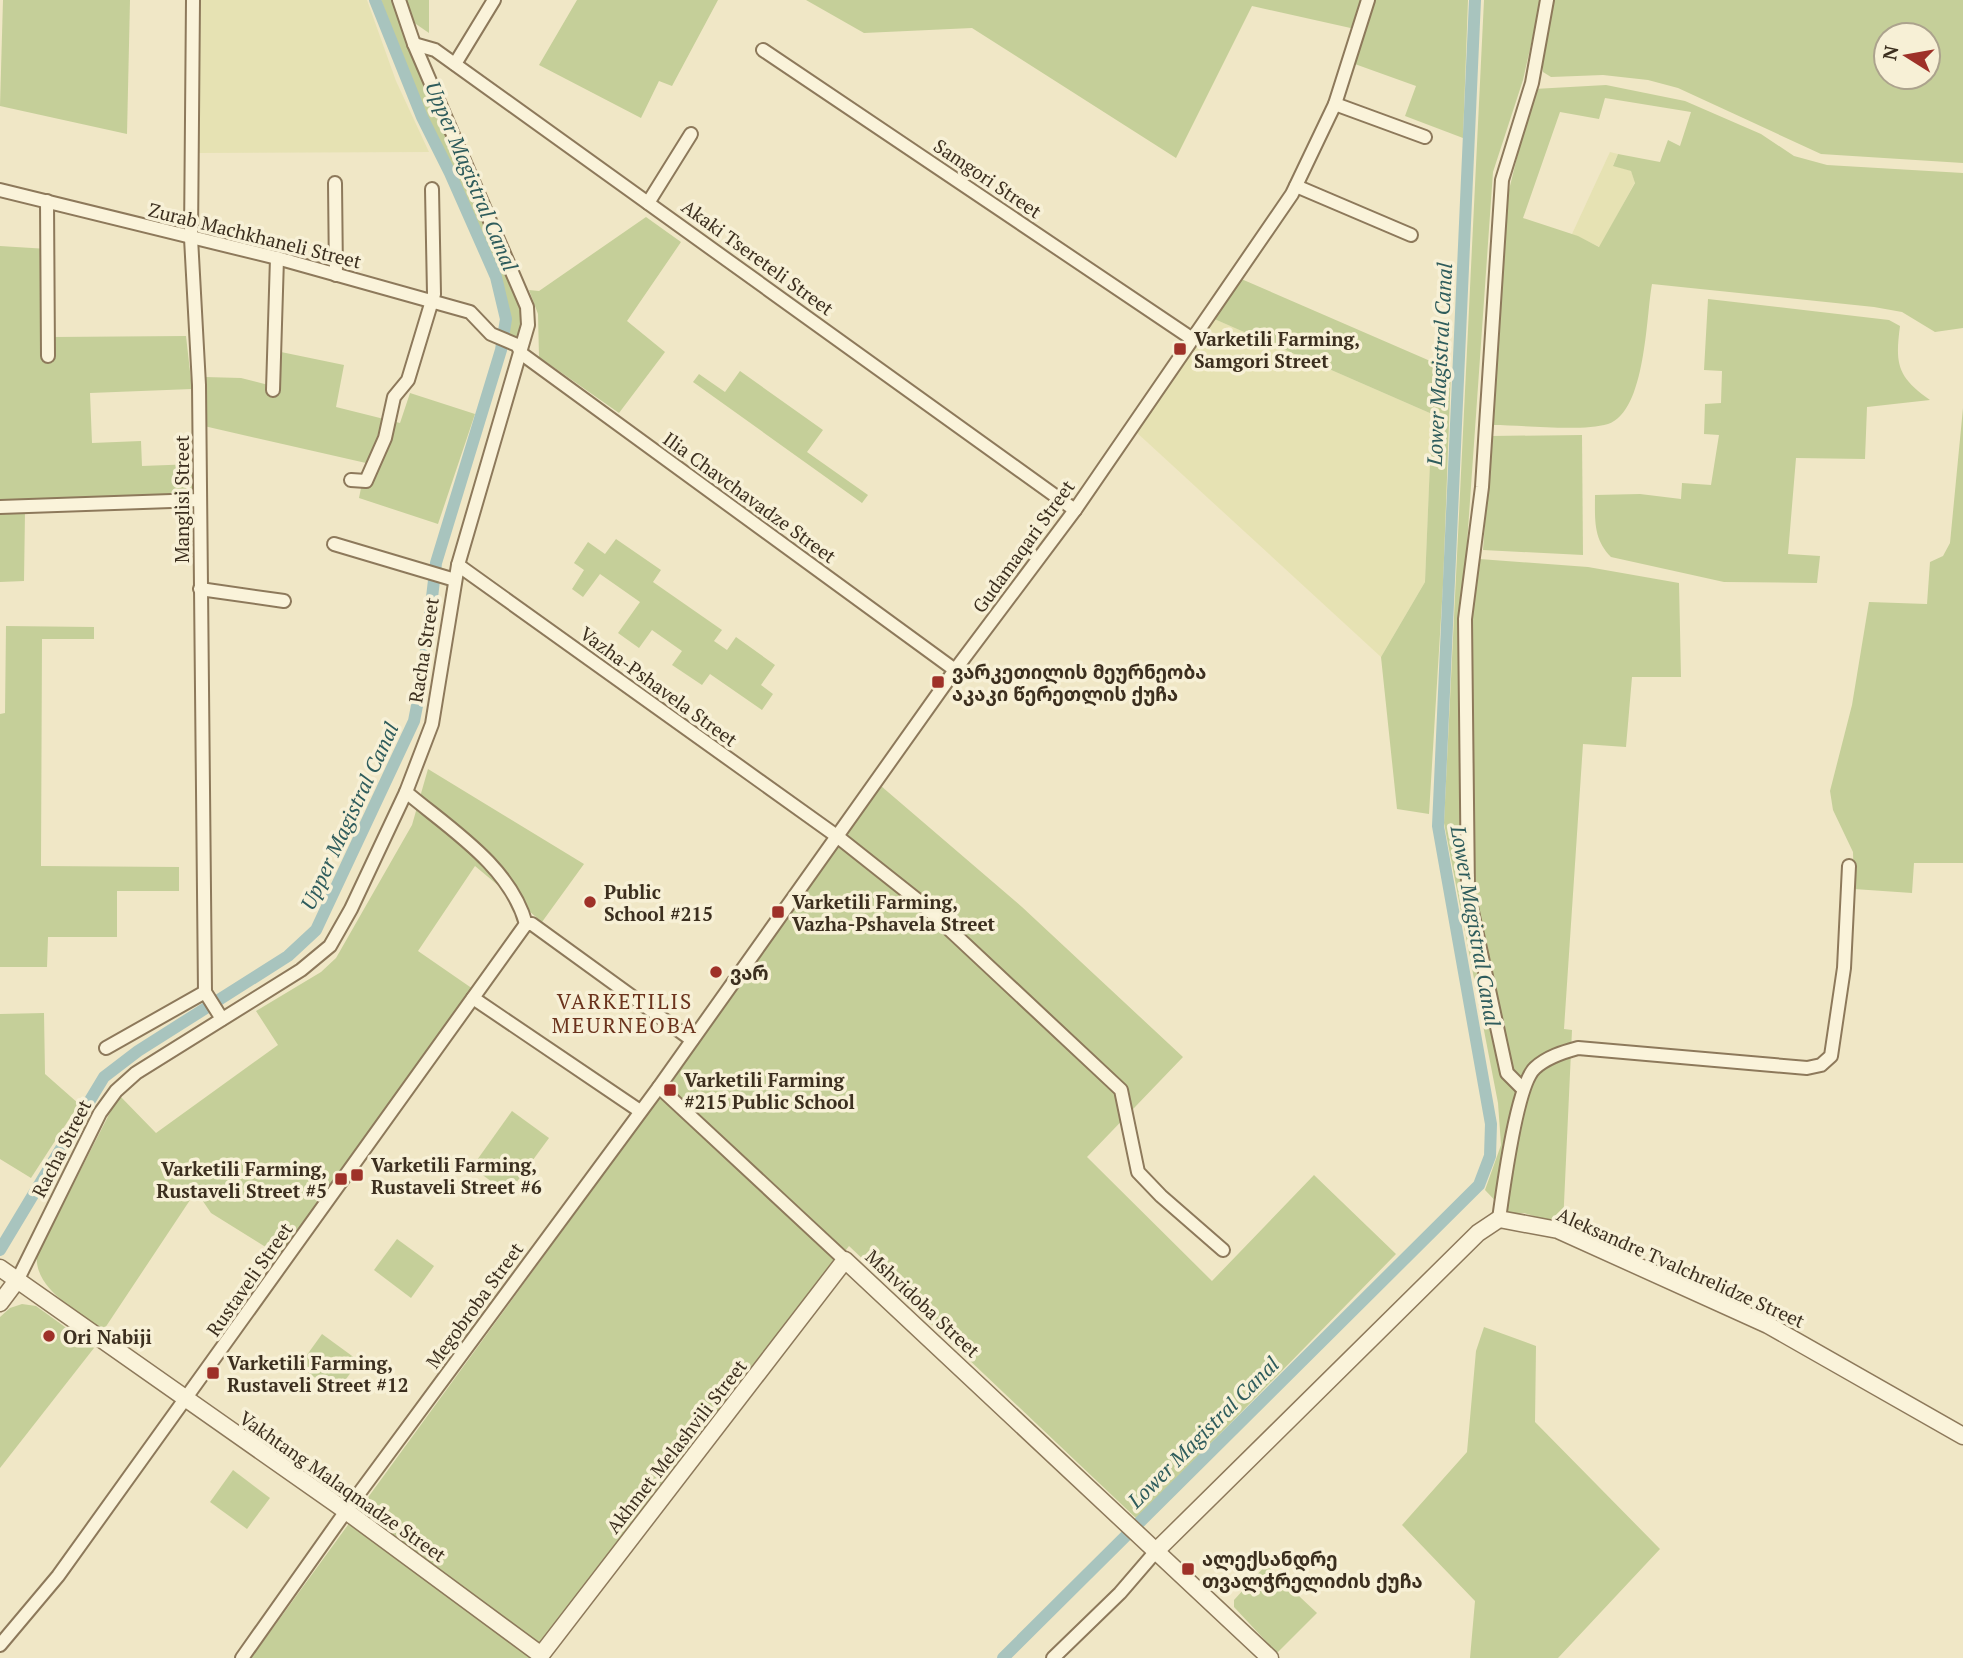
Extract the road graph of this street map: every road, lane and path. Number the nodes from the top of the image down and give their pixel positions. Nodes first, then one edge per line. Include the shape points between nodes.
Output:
1 (193, 0) edge
2 (399, 0) edge
3 (494, 0) edge
4 (1368, 0) edge
5 (1546, 0) edge
6 (414, 44) junction
7 (763, 50) dead end
8 (454, 64) junction
9 (1335, 103) junction
10 (691, 134) dead end
11 (1425, 137) dead end
12 (335, 183) dead end
13 (1296, 186) junction
14 (432, 189) dead end
15 (0, 190) edge
16 (47, 201) junction
17 (648, 203) junction
18 (1411, 235) dead end
19 (191, 238) junction
20 (277, 258) junction
21 (336, 275) junction
22 (432, 302) junction
23 (491, 334) joint
24 (1191, 338) junction
25 (520, 349) junction
26 (48, 356) dead end
27 (273, 390) dead end
28 (351, 480) dead end
29 (200, 500) junction
30 (0, 507) edge
31 (1075, 510) junction
32 (334, 544) dead end
33 (458, 565) junction
34 (455, 580) junction
35 (200, 589) junction
36 (284, 601) dead end
37 (955, 670) junction
38 (406, 792) junction
39 (838, 837) junction
40 (1849, 866) dead end
41 (526, 924) junction
42 (206, 995) junction
43 (473, 998) junction
44 (220, 1016) junction
45 (692, 1040) junction
46 (106, 1048) dead end
47 (659, 1087) junction
48 (1523, 1089) junction
49 (640, 1111) junction
50 (1499, 1219) junction
51 (1223, 1250) dead end
52 (845, 1260) junction
53 (9, 1273) edge
54 (0, 1303) edge
55 (186, 1400) junction
56 (1963, 1436) edge
57 (346, 1511) junction
58 (1152, 1545) junction
59 (0, 1645) edge
60 (540, 1656) edge
61 (242, 1658) edge
62 (1053, 1658) edge
63 (1270, 1658) edge

1 - 19 street, Manglisi Street
2 - 6 street, Racha Street
3 - 8 street
4 - 9 street, Gudamaqari Street
5 - 48 street via 1532,83 1502,180 1482,487 1465,619 1468,893 1507,1073
6 - 8 street, Akaki Tsereteli Street via 435,50
6 - 25 street, Racha Street via 527,307 528,326
7 - 24 street, Samgori Street
8 - 17 street, Akaki Tsereteli Street
9 - 11 street
9 - 13 street, Gudamaqari Street
10 - 17 street
12 - 21 street
13 - 18 street
13 - 24 street, Gudamaqari Street
14 - 22 street
15 - 16 street, Zurab Machkhaneli Street
16 - 19 street, Zurab Machkhaneli Street
16 - 26 street
17 - 31 street, Akaki Tsereteli Street
19 - 20 street, Zurab Machkhaneli Street
19 - 29 street, Manglisi Street
20 - 21 street, Zurab Machkhaneli Street
20 - 27 street
21 - 22 street, Zurab Machkhaneli Street
22 - 23 street, Zurab Machkhaneli Street via 470,312
22 - 28 street via 408,380 394,397 385,438 366,481
23 - 25 street, Ilia Chavchavadze Street
24 - 31 street, Gudamaqari Street
25 - 33 street, Racha Street
25 - 37 street, Ilia Chavchavadze Street
29 - 30 street
29 - 35 street, Manglisi Street
31 - 37 street, Gudamaqari Street
32 - 34 street
33 - 34 street, Racha Street
33 - 39 street, Vazha-Pshavela Street
34 - 38 street, Racha Street via 432,724
35 - 36 street
35 - 42 street, Manglisi Street
37 - 39 street, Gudamaqari Street
38 - 41 street via 465,838 517,897
38 - 44 street, Racha Street via 330,946 301,971
39 - 45 street, Gudamaqari Street
39 - 51 street, Vazha-Pshavela Street via 920,902 1121,1090 1138,1172
40 - 48 street via 1842,980 1831,1056 1821,1065 1807,1068 1578,1048 1559,1053 1533,1069
41 - 43 street, Rustaveli Street
41 - 45 street
42 - 44 street
42 - 46 street
43 - 49 street
43 - 55 street, Rustaveli Street
44 - 53 street, Racha Street via 116,1091
45 - 47 street, Gudamaqari Street
47 - 49 street, Megobroba Street
47 - 52 street, Mshvidoba Street
48 - 50 street
49 - 57 street, Megobroba Street
50 - 56 street, Aleksandre Tvalchrelidze Street via 1558,1230 1768,1325
50 - 58 street via 1478,1233
52 - 58 street, Mshvidoba Street
52 - 60 street, Akhmet Melashvili Street
53 - 54 street, Racha Street
53 - 55 street, Vakhtang Malaqmadze Street
55 - 57 street, Vakhtang Malaqmadze Street
55 - 59 street, Rustaveli Street via 58,1576
57 - 60 street, Vakhtang Malaqmadze Street
57 - 61 street, Megobroba Street
58 - 62 street via 1120,1593
58 - 63 street, Mshvidoba Street

